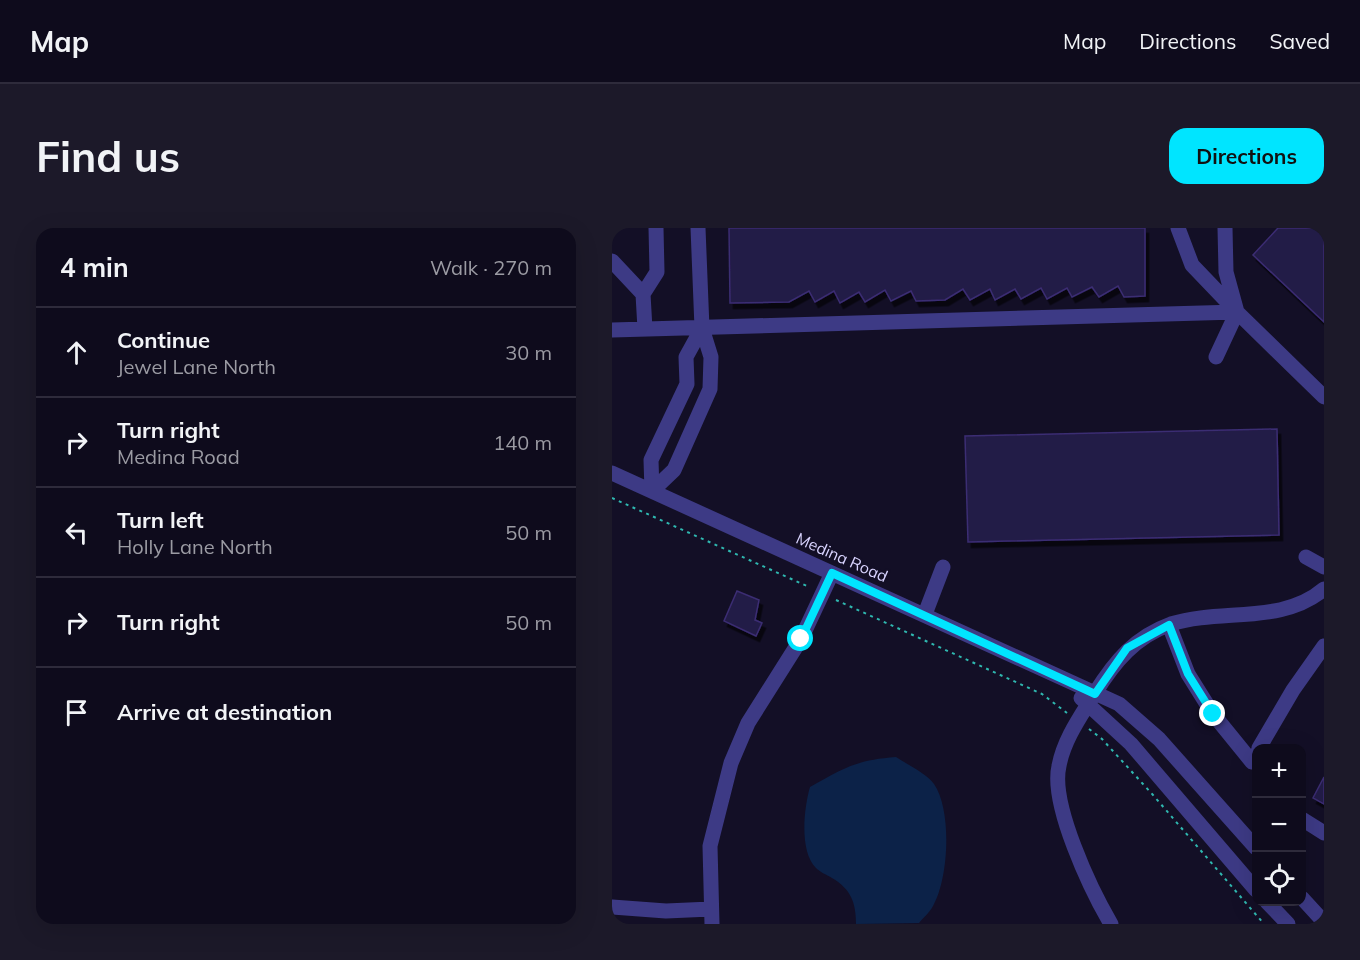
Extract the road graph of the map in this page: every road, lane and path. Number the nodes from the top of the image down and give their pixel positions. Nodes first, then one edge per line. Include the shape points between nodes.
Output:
1 (656, 228) edge
2 (698, 228) edge
3 (1178, 228) edge
4 (1225, 228) edge
5 (612, 261) edge
6 (642, 294) junction
7 (1237, 312) junction
8 (702, 328) junction
9 (645, 329) junction
10 (612, 330) edge
11 (1216, 357) dead end
12 (1324, 397) edge
13 (612, 473) edge
14 (652, 491) junction
15 (612, 498) edge
16 (1306, 557) dead end
17 (943, 567) dead end
18 (1324, 567) edge
19 (832, 573) junction
20 (1324, 589) edge
21 (823, 594) junction
22 (925, 614) junction
23 (1169, 625) junction
24 (1324, 646) edge
25 (1091, 699) junction
26 (1078, 721) junction
27 (1264, 744) edge
28 (1252, 754) edge
29 (1306, 822) edge
30 (1324, 833) edge
31 (1252, 842) edge
32 (1252, 884) edge
33 (1306, 902) edge
34 (1270, 906) edge
35 (612, 907) edge
36 (712, 917) edge
37 (1324, 922) edge
38 (1111, 924) edge
39 (1263, 924) edge
40 (1288, 924) edge

1 - 6 street via 657,272
2 - 8 street
3 - 7 street via 1192,265
4 - 7 street via 1226,272
5 - 6 street
6 - 9 street
7 - 8 street
7 - 11 street
7 - 12 street
8 - 9 street
8 - 14 street via 686,357 687,384 651,460
8 - 14 street via 711,357 710,388 674,470
9 - 10 street
13 - 14 street, Medina Road
14 - 19 street, Medina Road
15 - 21 path
16 - 18 street
17 - 22 street
19 - 21 street
19 - 22 street, Medina Road
20 - 23 street via 1295,606 1270,612 1219,614
21 - 26 path via 1042,694
21 - 36 street via 801,639 748,723 731,763 710,846
22 - 25 street, Medina Road via 1056,676
23 - 25 street via 1127,648
23 - 28 street via 1188,674 1207,704
24 - 27 street via 1293,690
25 - 26 street
25 - 31 street, Medina Road via 1119,704 1159,740
25 - 32 street, Medina Road
26 - 38 street via 1058,768 1058,793 1085,873
26 - 39 path via 1102,739
29 - 30 street
33 - 37 street
34 - 40 street
35 - 36 street

